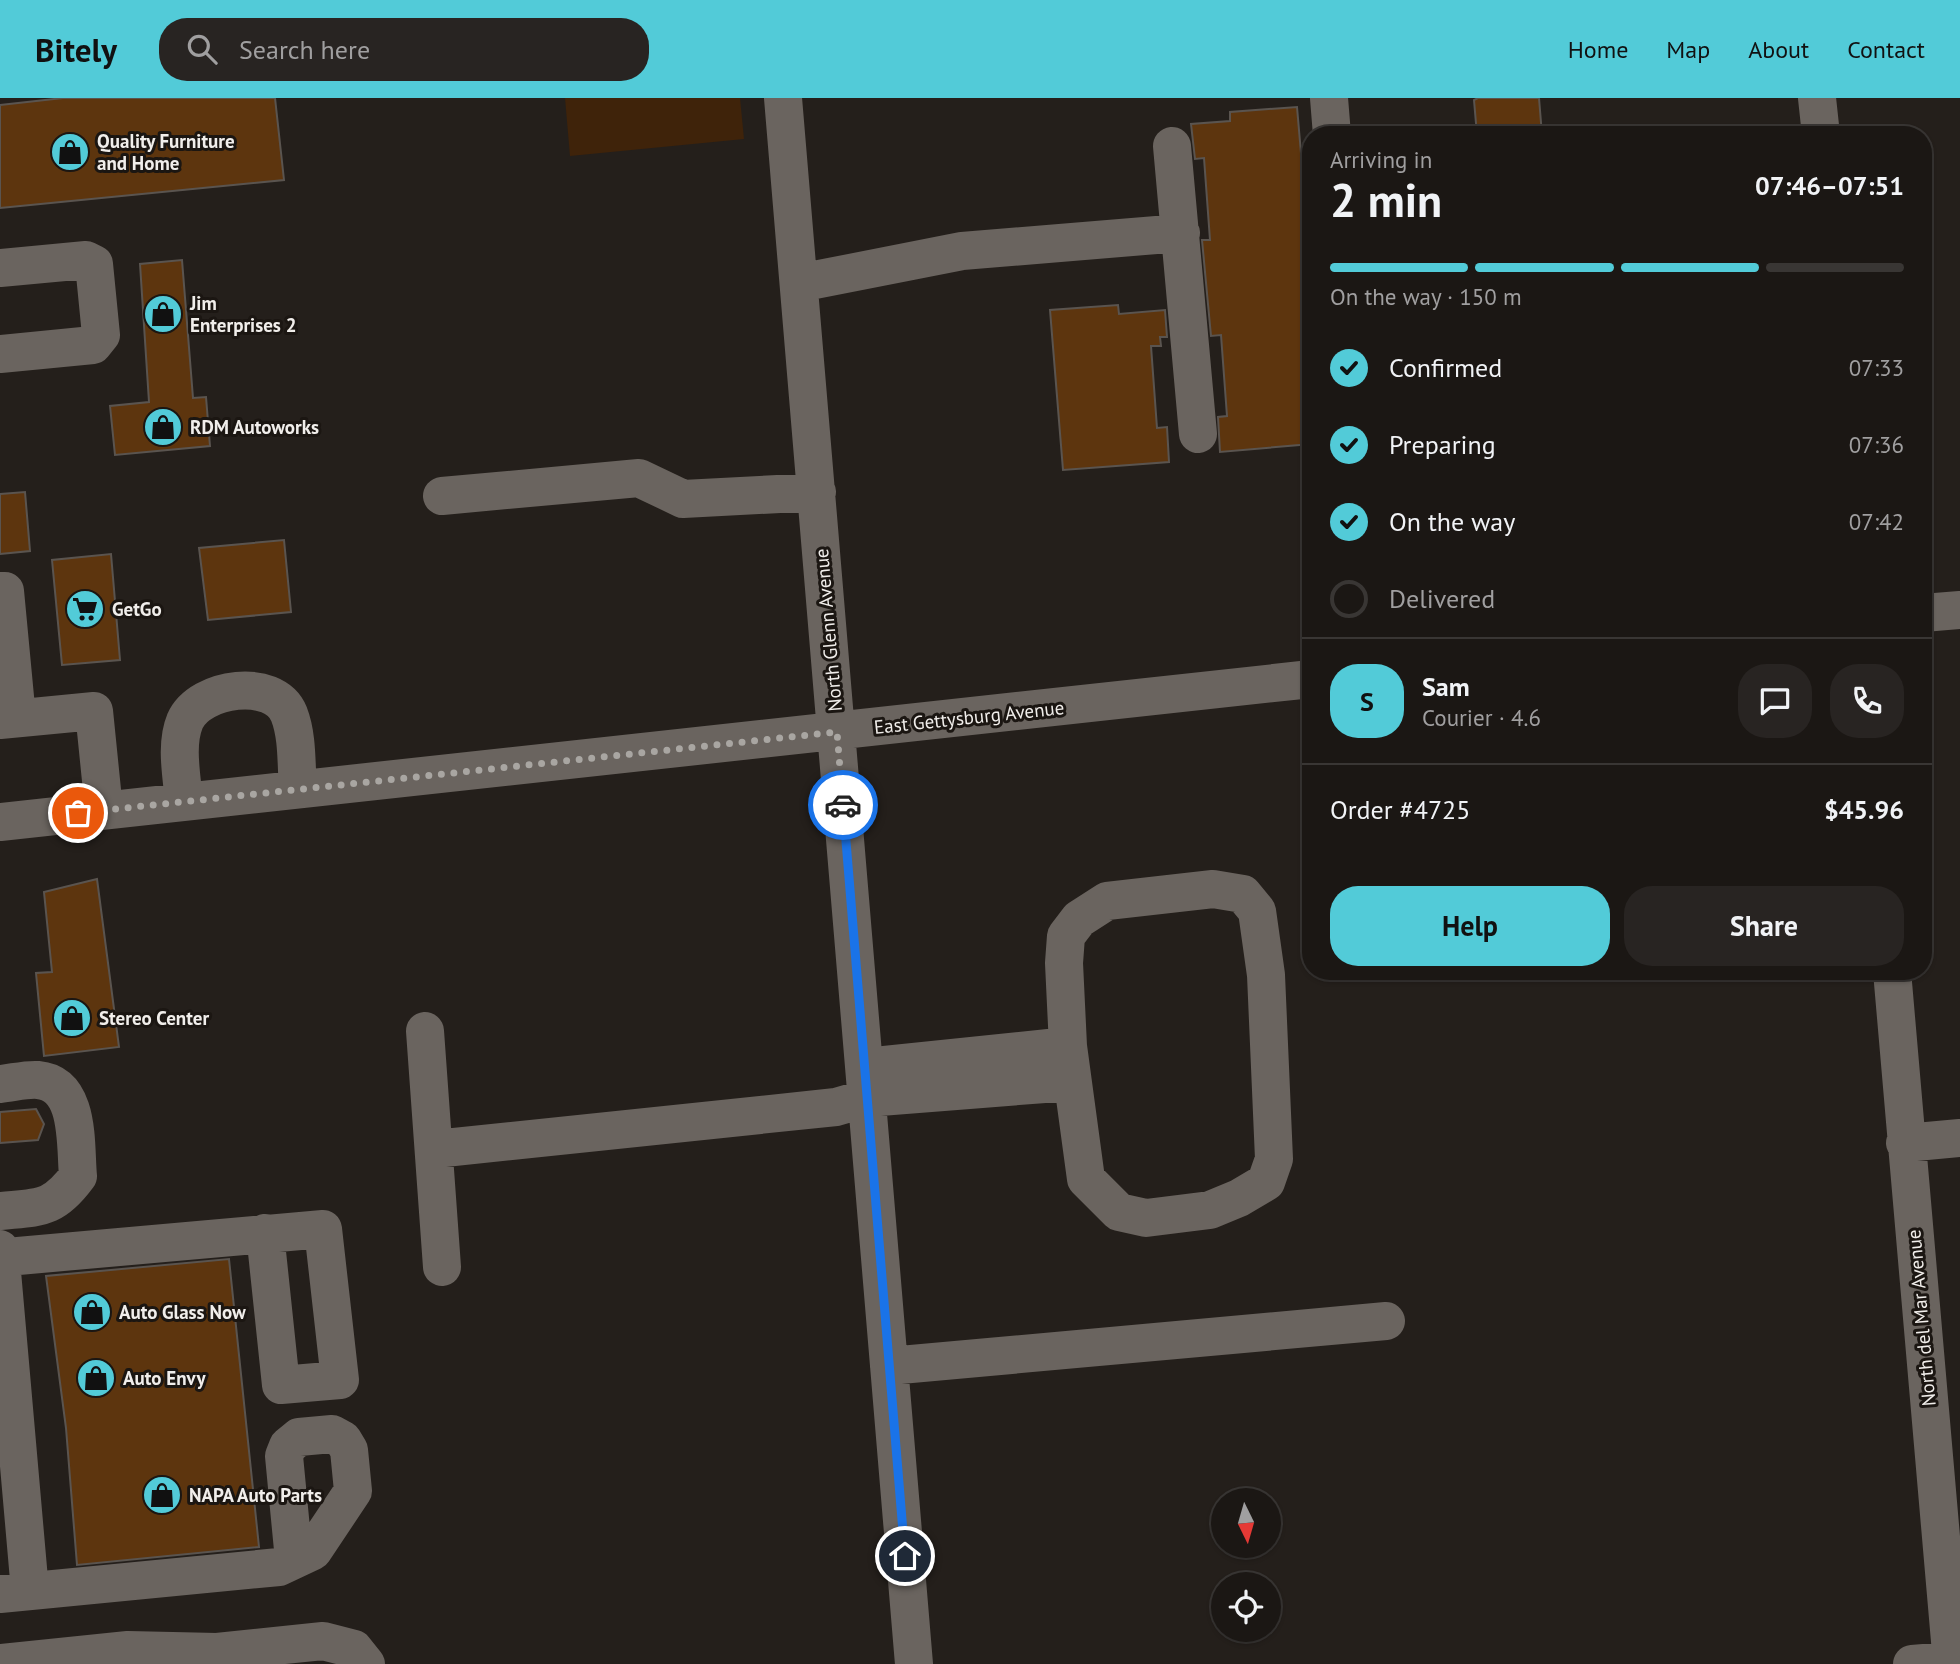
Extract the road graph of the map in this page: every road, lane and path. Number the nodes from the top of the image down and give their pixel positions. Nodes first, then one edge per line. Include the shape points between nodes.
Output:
1 (783, 98) edge
2 (1329, 98) edge
3 (1817, 98) edge
4 (1331, 126) edge
5 (1820, 126) edge
6 (1172, 146) dead end
7 (1181, 233) junction
8 (0, 268) edge
9 (799, 283) junction
10 (0, 354) edge
11 (1198, 433) dead end
12 (817, 492) junction
13 (442, 496) dead end
14 (0, 592) edge
15 (1960, 610) edge
16 (1932, 612) edge
17 (1302, 680) edge
18 (8, 719) edge
19 (837, 732) junction
20 (298, 789) junction
21 (184, 802) junction
22 (104, 810) junction
23 (0, 822) edge
24 (1893, 980) edge
25 (425, 1031) dead end
26 (1070, 1064) junction
27 (866, 1083) junction
28 (0, 1084) edge
29 (1960, 1138) edge
30 (1905, 1143) junction
31 (435, 1149) junction
32 (0, 1211) edge
33 (265, 1233) dead end
34 (0, 1250) edge
35 (0, 1262) edge
36 (442, 1267) dead end
37 (1386, 1321) dead end
38 (889, 1366) junction
39 (295, 1560) dead end
40 (15, 1593) edge
41 (1954, 1662) edge
42 (20, 1663) edge
43 (366, 1664) edge
44 (914, 1664) edge
45 (1912, 1664) edge

1 - 9 street, North Glenn Avenue
2 - 4 street
3 - 5 street
6 - 7 street
7 - 9 street via 962,251
7 - 11 street
8 - 10 street via 86,260 94,264 101,335 93,345
9 - 12 street, North Glenn Avenue
12 - 13 street via 683,499 639,478
12 - 19 street, North Glenn Avenue
14 - 18 street via 5,591
15 - 16 street
17 - 19 street, East Gettysburg Avenue
18 - 22 street via 94,711
19 - 20 street, East Gettysburg Avenue
19 - 27 street, North Glenn Avenue
20 - 21 street, East Gettysburg Avenue
20 - 21 street via 293,727 280,700 268,693 226,693 194,708 185,722 180,743
21 - 22 street, East Gettysburg Avenue
22 - 23 street, East Gettysburg Avenue
24 - 30 street, North del Mar Avenue
25 - 31 street
26 - 26 street via 1086,1179 1119,1212 1146,1218 1210,1210 1266,1182 1273,1159 1266,975 1257,912 1243,894 1213,888 1107,901 1079,919 1066,936 1064,963
26 - 27 street
27 - 31 street via 836,1107
27 - 38 street, North Glenn Avenue
28 - 32 street via 40,1080 61,1090 72,1106 78,1176 65,1194 44,1207
29 - 30 street
30 - 41 street, North del Mar Avenue
31 - 36 street
33 - 35 street via 18,1256
34 - 35 street
35 - 40 street
37 - 38 street
38 - 44 street, North Glenn Avenue
39 - 40 street via 279,1567
41 - 45 street
42 - 43 street via 128,1650 217,1652 323,1641 354,1649

